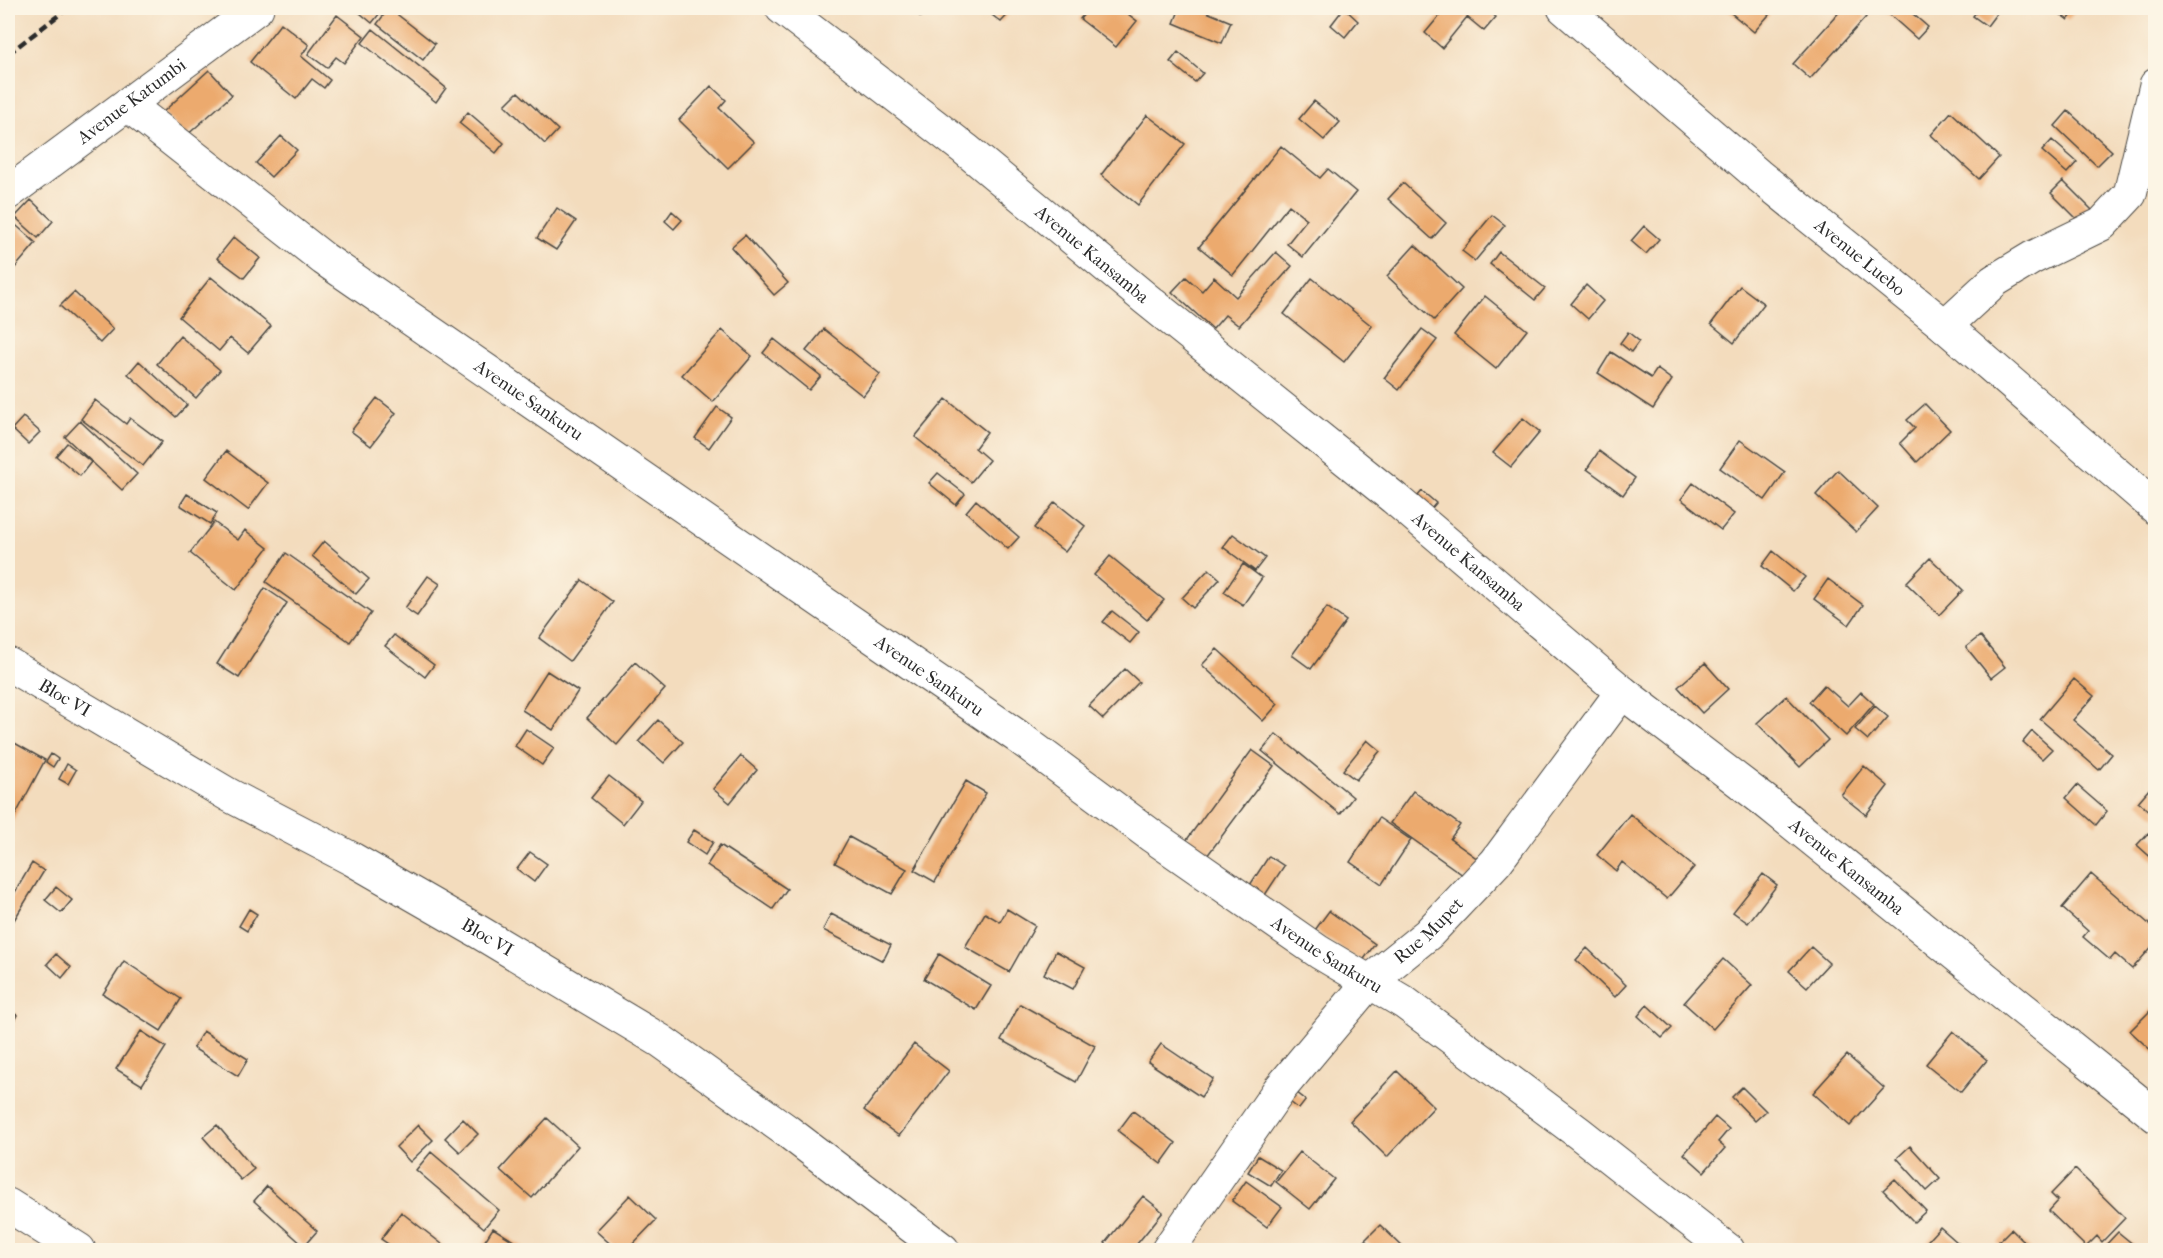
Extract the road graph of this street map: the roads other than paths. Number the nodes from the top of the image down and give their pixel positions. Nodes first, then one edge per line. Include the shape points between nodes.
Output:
1 (257, 8) edge
2 (782, 8) edge
3 (1564, 8) edge
4 (2156, 85) edge
5 (128, 105) junction
6 (8, 193) edge
7 (1945, 326) junction
8 (2156, 508) edge
9 (8, 664) edge
10 (1622, 693) junction
11 (1370, 981) junction
12 (2156, 1116) edge
13 (8, 1205) edge
14 (79, 1251) edge
15 (943, 1251) edge
16 (1168, 1251) edge
17 (1728, 1251) edge

1 - 5 street, Avenue Katumbi
2 - 10 street, Avenue Kansamba via 965,149 1394,498
3 - 7 street, Avenue Luebo via 1758,175
4 - 7 street via 2130,194 2102,224 1994,281
5 - 6 street, Avenue Katumbi
5 - 11 street, Avenue Sankuru via 324,258 1017,736 1309,945
7 - 8 street, Avenue Luebo
9 - 15 street, Bloc VI via 229,795 352,859 661,1041 787,1131
10 - 11 street, Rue Mupet via 1496,862 1428,934
10 - 12 street, Avenue Kansamba via 1810,837
11 - 16 street, Rue Mupet via 1279,1090
11 - 17 street, Avenue Sankuru via 1570,1126
13 - 14 street

